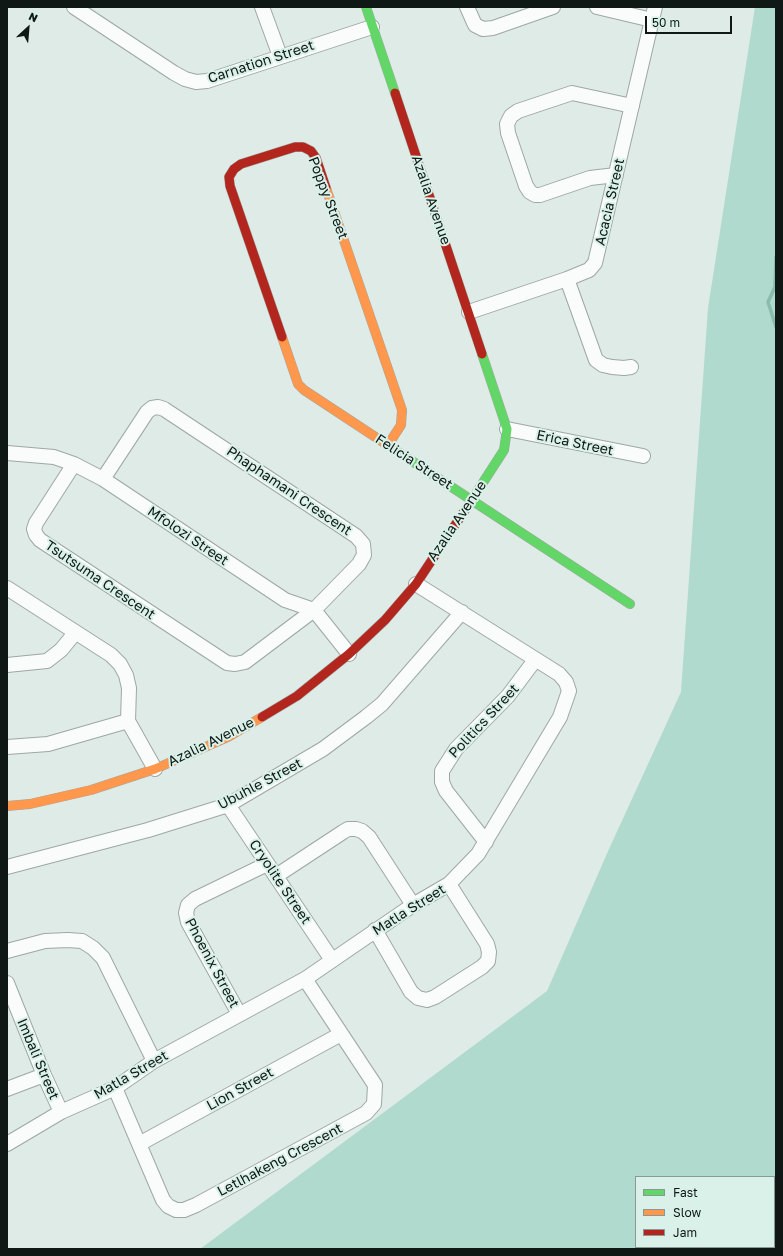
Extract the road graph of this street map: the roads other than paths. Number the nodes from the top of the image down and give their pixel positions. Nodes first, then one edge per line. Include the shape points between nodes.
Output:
1 (74, 7) edge
2 (262, 7) edge
3 (366, 7) edge
4 (467, 7) edge
5 (553, 7) edge
6 (597, 7) edge
7 (653, 14) edge
8 (372, 27) junction
9 (280, 56) junction
10 (632, 106) junction
11 (616, 175) junction
12 (567, 279) junction
13 (468, 312) junction
14 (630, 366) dead end
15 (298, 384) joint
16 (507, 429) junction
17 (388, 445) junction
18 (7, 453) edge
19 (642, 456) dead end
20 (74, 464) junction
21 (103, 479) junction
22 (472, 500) junction
23 (416, 584) junction
24 (7, 588) edge
25 (630, 604) dead end
26 (314, 610) junction
27 (462, 612) junction
28 (75, 633) junction
29 (349, 654) junction
30 (535, 660) junction
31 (235, 664) joint
32 (7, 665) edge
33 (128, 721) junction
34 (7, 747) edge
35 (155, 769) junction
36 (228, 805) junction
37 (7, 806) edge
38 (486, 842) junction
39 (267, 864) junction
40 (7, 867) edge
41 (276, 876) junction
42 (449, 884) junction
43 (413, 905) junction
44 (375, 930) junction
45 (7, 951) edge
46 (332, 960) junction
47 (305, 979) junction
48 (7, 983) edge
49 (239, 1014) junction
50 (340, 1034) junction
51 (154, 1061) junction
52 (44, 1075) junction
53 (115, 1088) junction
54 (7, 1089) edge
55 (61, 1112) junction
56 (7, 1144) edge
57 (139, 1144) junction

1 - 9 street, Carnation Street via 185,79 196,82 207,81
2 - 9 street
3 - 8 street, Azalia Avenue
4 - 5 street via 475,25 484,29
6 - 7 street
7 - 10 street, Acacia Street
8 - 9 street, Carnation Street
8 - 13 street, Azalia Avenue
10 - 11 street, Acacia Street
10 - 11 street via 572,93 518,111 511,116 507,124 526,186 534,195 590,178
11 - 12 street, Acacia Street via 595,263 589,270
12 - 13 street, Acacia Street
12 - 14 street via 596,360 612,367
13 - 16 street, Azalia Avenue
15 - 17 street, Felicia Street
15 - 17 street, Poppy Street via 230,186 230,177 234,169 241,164 295,147 304,147 316,158 402,410 401,425
16 - 19 street, Erica Street
16 - 22 street, Azalia Avenue via 504,450
17 - 22 street, Felicia Street
18 - 20 street, Mfolozi Street via 44,456
20 - 21 street, Mfolozi Street
20 - 31 street, Tsutsuma Crescent via 36,523 34,529 40,540 217,658
21 - 26 street, Mfolozi Street via 285,600
21 - 26 street, Phaphamani Crescent via 147,412 152,408 164,409 356,536 363,544 364,555 359,564
22 - 23 street, Azalia Avenue
22 - 25 street, Felicia Street
23 - 27 street, Matla Street
23 - 29 street, Azalia Avenue
24 - 28 street
26 - 29 street
26 - 31 street, Phaphamani Crescent via 245,662
27 - 30 street, Matla Street
27 - 36 street, Ubuhle Street via 382,704 323,749
28 - 32 street via 47,660
28 - 33 street via 111,655 120,664 126,674 129,688
29 - 35 street, Azalia Avenue via 297,696 228,737
30 - 38 street, Matla Street via 559,674 566,682 569,691 567,700 560,717
30 - 38 street, Politics Street via 508,696 456,749 442,771 442,782 446,791
33 - 34 street via 48,744
33 - 35 street
35 - 37 street, Azalia Avenue via 91,790 30,804
36 - 39 street, Cryolite Street
36 - 40 street, Ubuhle Street via 148,830
38 - 42 street, Matla Street
39 - 41 street, Cryolite Street
39 - 49 street, Phoenix Street via 195,899 188,905 186,914
41 - 43 street via 348,829 356,829 369,837
41 - 46 street, Cryolite Street
42 - 43 street, Matla Street
42 - 44 street via 490,952 488,961 482,967 436,997 427,1000 418,998 411,992
43 - 44 street, Matla Street
44 - 46 street, Matla Street
45 - 51 street via 45,941 68,940 82,942 92,948 103,958
46 - 47 street, Matla Street
47 - 49 street, Matla Street
47 - 50 street, Letlhakeng Crescent
48 - 52 street, Imbali Street
49 - 51 street, Matla Street
50 - 57 street, Lion Street
50 - 57 street, Letlhakeng Crescent via 375,1085 374,1104 366,1113 184,1210 176,1210 163,1200
51 - 53 street, Matla Street
52 - 54 street
52 - 55 street, Imbali Street
53 - 55 street, Matla Street
53 - 57 street, Letlhakeng Crescent
55 - 56 street, Matla Street

